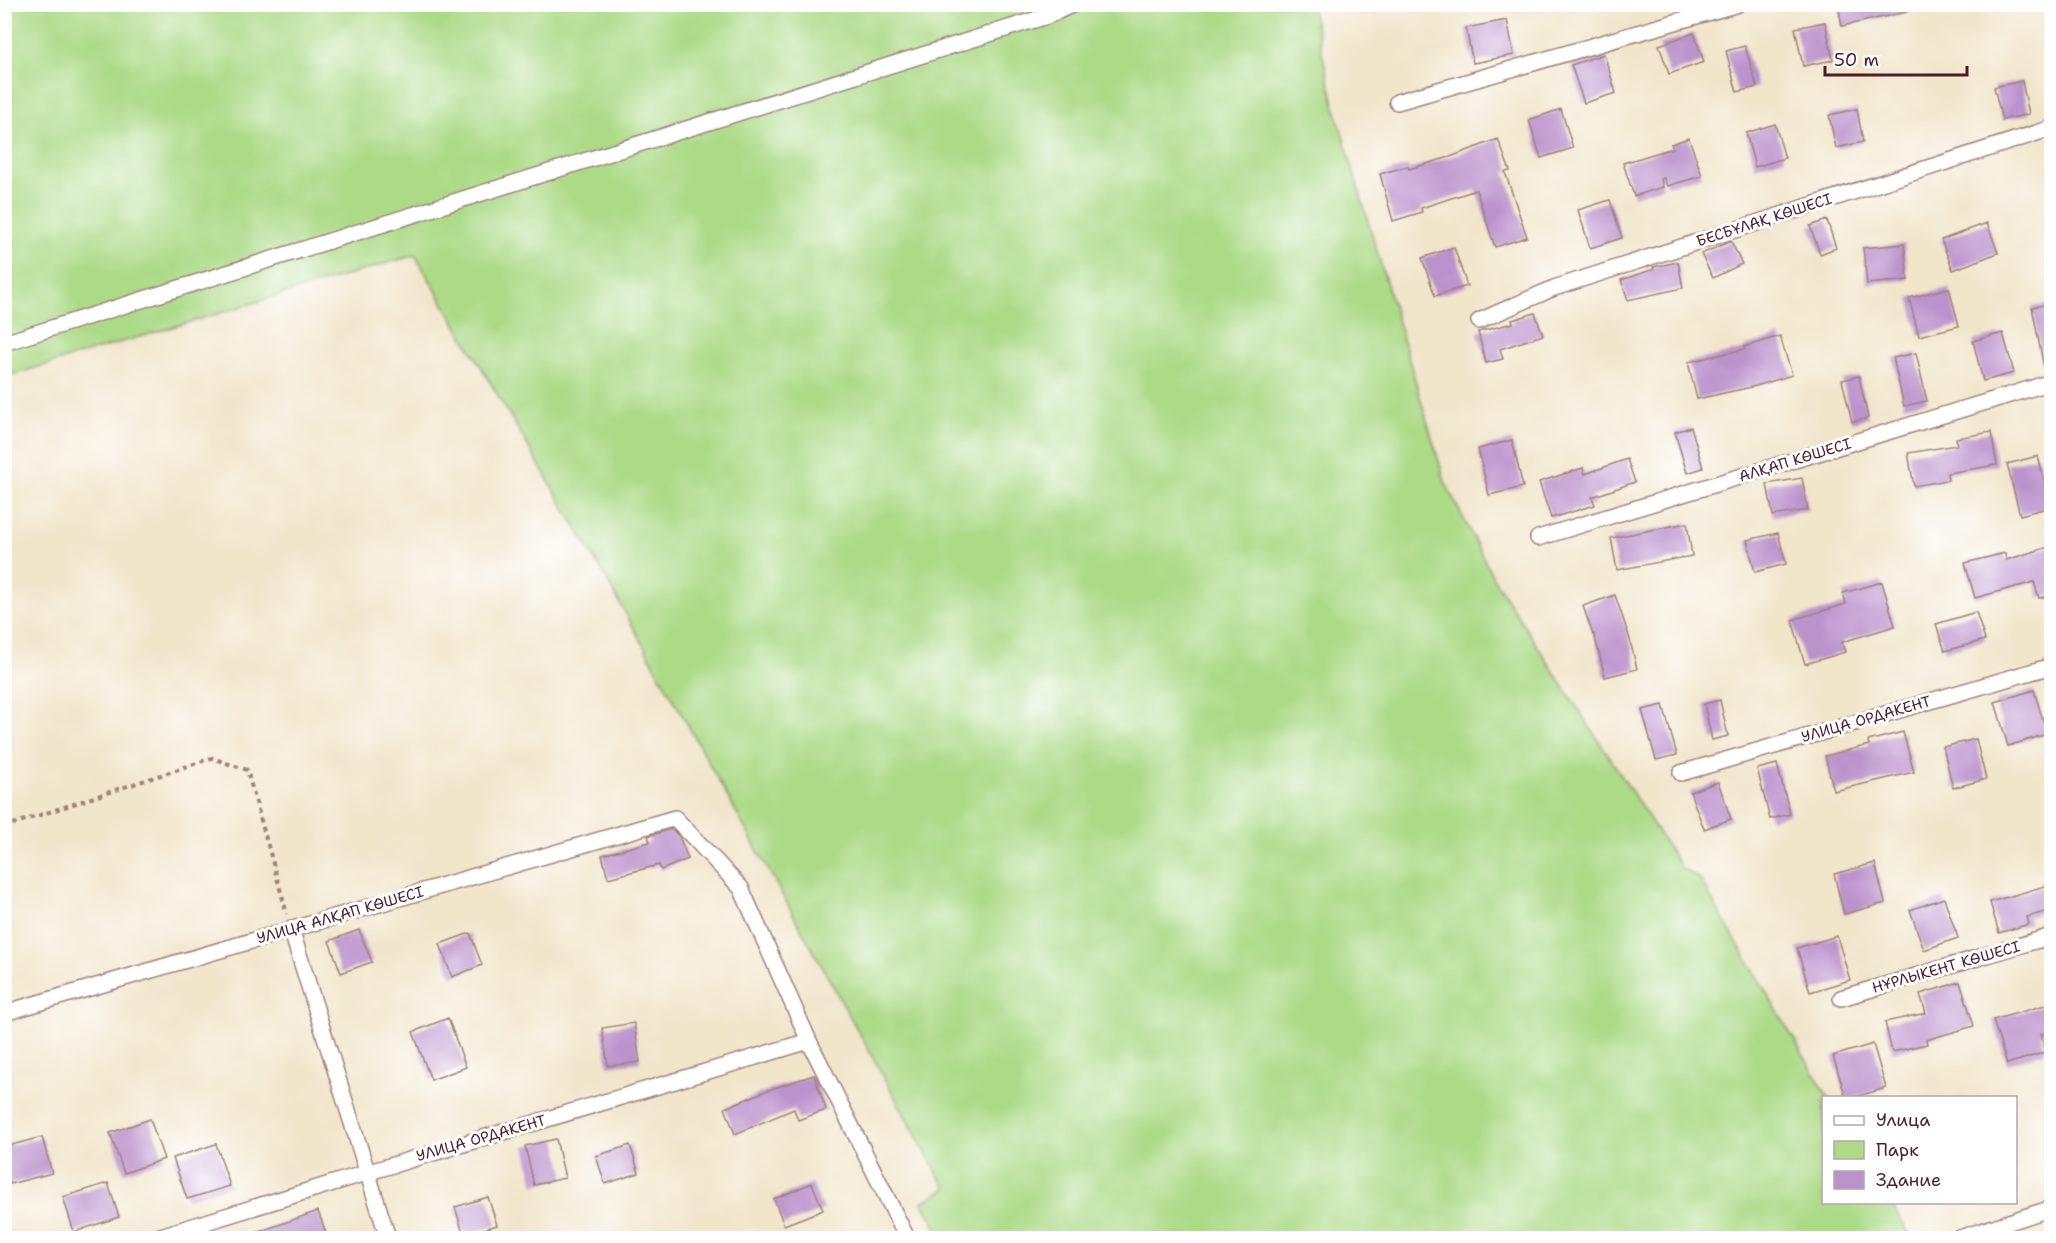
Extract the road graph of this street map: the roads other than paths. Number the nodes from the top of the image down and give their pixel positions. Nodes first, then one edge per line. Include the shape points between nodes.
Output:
1 (1074, 4) edge
2 (1738, 4) edge
3 (1397, 102) dead end
4 (2052, 128) edge
5 (1479, 321) dead end
6 (4, 343) edge
7 (2052, 382) edge
8 (1538, 538) dead end
9 (2052, 666) edge
10 (1681, 772) dead end
11 (291, 929) junction
12 (2052, 936) edge
13 (1841, 998) dead end
14 (4, 1012) edge
15 (809, 1041) junction
16 (366, 1173) junction
17 (2052, 1208) edge
18 (154, 1239) edge
19 (387, 1239) edge
20 (907, 1239) edge
21 (1960, 1239) edge

1 - 6 street via 1047,16
2 - 3 street
4 - 5 street, БЕСБҰЛАҚ КӨШЕСІ via 1554,288
7 - 8 street, АЛҚАП КӨШЕСІ
9 - 10 street, УЛИЦА ОРДАКЕНТ
11 - 14 street, УЛИЦА АЛҚАП КӨШЕСІ
11 - 15 street, УЛИЦА АЛҚАП КӨШЕСІ via 675,818 741,888
11 - 16 street
12 - 13 street, НҰРЛЫКЕНТ КӨШЕСІ
15 - 16 street, УЛИЦА ОРДАКЕНТ
15 - 20 street
16 - 18 street, УЛИЦА ОРДАКЕНТ
16 - 19 street
17 - 21 street

